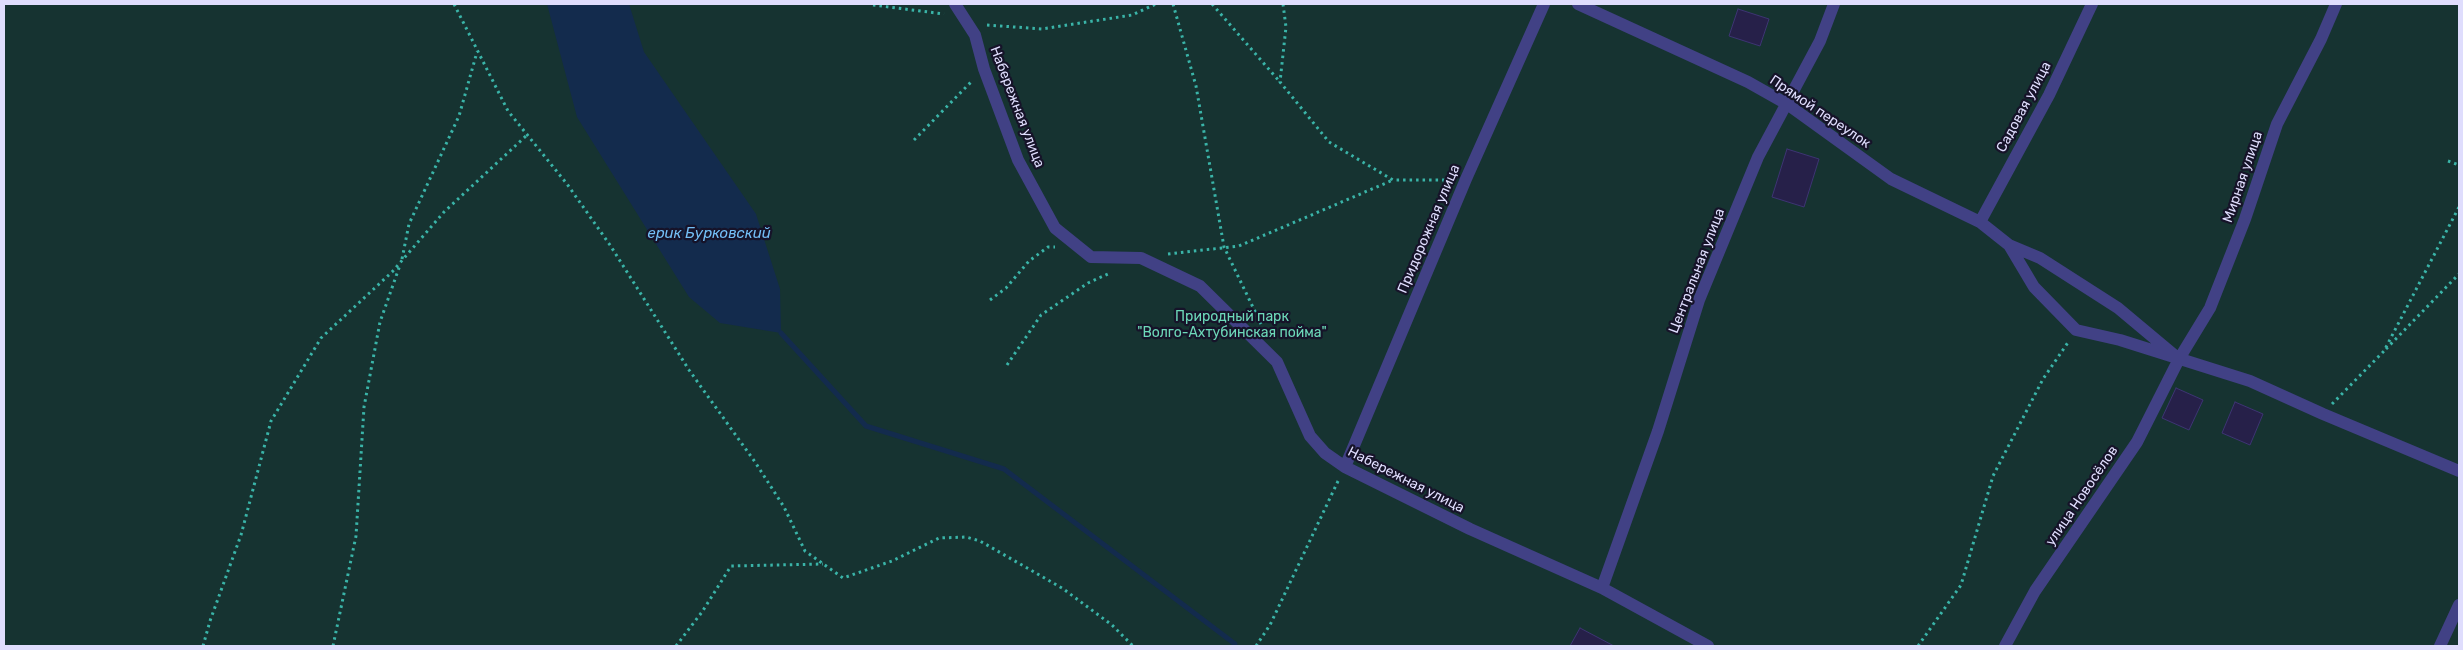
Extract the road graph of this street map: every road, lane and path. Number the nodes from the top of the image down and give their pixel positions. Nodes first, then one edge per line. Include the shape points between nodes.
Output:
1 (454, 4) edge
2 (873, 4) edge
3 (955, 4) edge
4 (1156, 4) edge
5 (1173, 4) edge
6 (1212, 4) edge
7 (1283, 4) edge
8 (1544, 4) edge
9 (1578, 4) edge
10 (1834, 4) edge
11 (2092, 4) edge
12 (2336, 4) edge
13 (962, 16) junction
14 (477, 51) junction
15 (984, 69) junction
16 (1280, 82) junction
17 (1787, 104) junction
18 (527, 135) junction
19 (914, 140) dead end
20 (2448, 161) dead end
21 (2459, 165) edge
22 (1466, 179) junction
23 (1393, 180) junction
24 (2459, 207) edge
25 (1980, 222) junction
26 (2009, 245) junction
27 (1224, 247) junction
28 (1080, 249) junction
29 (1141, 258) junction
30 (401, 261) junction
31 (1114, 271) dead end
32 (2459, 274) edge
33 (990, 300) dead end
34 (1262, 327) dead end
35 (2076, 330) junction
36 (2179, 359) junction
37 (1007, 365) dead end
38 (1345, 467) junction
39 (2459, 471) edge
40 (824, 564) junction
41 (1602, 588) junction
42 (2459, 605) edge
43 (203, 646) edge
44 (333, 646) edge
45 (676, 646) edge
46 (1133, 646) edge
47 (1256, 646) edge
48 (1708, 646) edge
49 (1918, 646) edge
50 (2005, 646) edge
51 (2440, 646) edge

1 - 14 path
2 - 13 path
3 - 13 street, Набережная улица
4 - 13 path via 1132,15 1042,29 988,26
5 - 27 path via 1196,86
6 - 16 path
7 - 16 path via 1286,26
8 - 22 street, Придорожная улица
9 - 17 street, Прямой переулок via 1748,82
10 - 17 street, Центральная улица via 1820,41
11 - 25 street, Садовая улица via 2049,95
12 - 36 street, Мирная улица via 2278,124 2210,308
13 - 15 street, Набережная улица via 975,35
14 - 18 path via 508,111
14 - 30 path via 459,116 409,224
15 - 19 path
15 - 28 street, Набережная улица via 1018,160 1056,228
16 - 23 path via 1329,142
17 - 25 street, Прямой переулок via 1891,180
17 - 41 street, Центральная улица via 1758,157 1699,300 1658,431
18 - 30 path via 444,212
18 - 40 path via 610,245 689,370 784,507 805,551
20 - 21 path
22 - 23 path
22 - 38 street, Придорожная улица
23 - 27 path via 1239,246
24 - 32 path via 2384,351 2330,407
25 - 26 street, Прямой переулок
26 - 35 street, Прямой переулок via 2034,287
26 - 36 street, Прямой переулок via 2040,258 2118,308
27 - 29 path
27 - 34 path
28 - 29 street, Набережная улица via 1091,257
28 - 33 path via 1048,247
29 - 38 street, Набережная улица via 1200,286 1277,362 1310,436 1325,453
30 - 43 path via 321,338 271,421 240,535
30 - 44 path via 380,322 364,408 356,536
31 - 37 path via 1088,283 1041,315
35 - 36 street
35 - 49 path via 2043,379 1993,476 1961,585
36 - 39 street via 2250,381
36 - 50 street, улица Новосёлов via 2137,442 2035,591
38 - 41 street, Набережная улица via 1470,529
38 - 47 path via 1270,625
40 - 45 path via 732,566
40 - 46 path via 843,578 892,561 939,538 966,537 1018,561 1062,588 1112,625
41 - 48 street, Набережная улица
42 - 51 street

